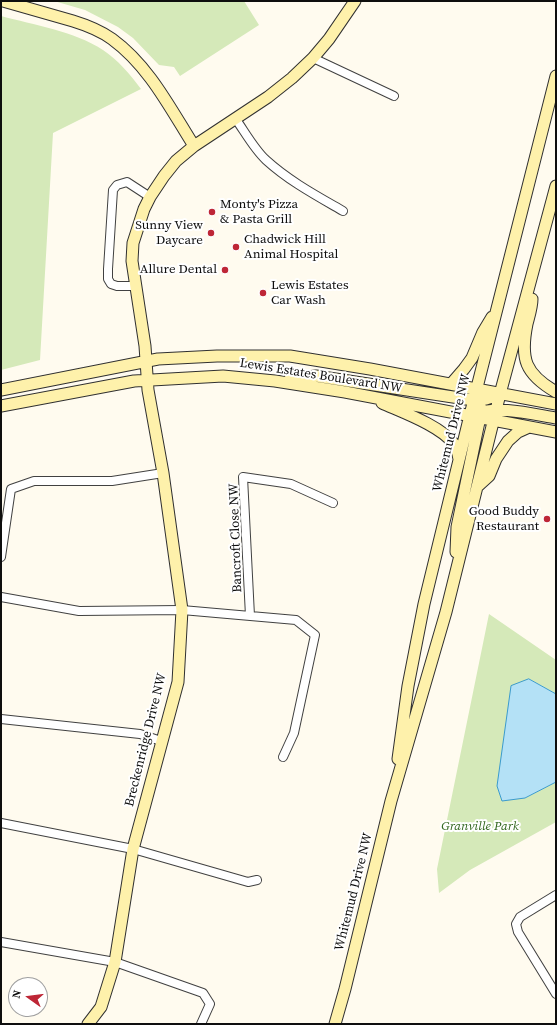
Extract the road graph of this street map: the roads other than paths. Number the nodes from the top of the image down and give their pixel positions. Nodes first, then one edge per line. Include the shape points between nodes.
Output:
1 (3, 1) edge
2 (355, 1) edge
3 (313, 58) junction
4 (556, 76) edge
5 (394, 96) dead end
6 (235, 118) junction
7 (194, 146) junction
8 (556, 186) edge
9 (150, 197) junction
10 (343, 211) dead end
11 (530, 283) junction
12 (135, 286) junction
13 (498, 308) junction
14 (146, 361) junction
15 (147, 380) junction
16 (275, 381) junction
17 (451, 384) junction
18 (1, 390) edge
19 (556, 392) edge
20 (500, 394) junction
21 (367, 396) junction
22 (477, 396) junction
23 (556, 404) edge
24 (1, 406) edge
25 (477, 415) junction
26 (495, 415) junction
27 (556, 418) edge
28 (529, 427) junction
29 (556, 432) edge
30 (460, 460) junction
31 (163, 473) junction
32 (477, 486) junction
33 (333, 503) dead end
34 (1, 557) edge
35 (454, 577) junction
36 (1, 597) edge
37 (182, 610) junction
38 (250, 616) junction
39 (1, 719) edge
40 (161, 741) junction
41 (282, 756) dead end
42 (391, 801) junction
43 (1, 823) edge
44 (133, 848) junction
45 (257, 880) dead end
46 (556, 895) edge
47 (1, 942) edge
48 (115, 962) junction
49 (345, 989) junction
50 (556, 994) edge
51 (88, 1024) edge
52 (200, 1024) edge
53 (335, 1024) edge
54 (338, 1024) edge

1 - 7 main road via 85,25 111,38 147,73
2 - 3 main road, Breckenridge Drive NW
3 - 5 street
3 - 6 main road, Breckenridge Drive NW via 268,97
4 - 13 main road, Whitemud Drive NW
6 - 7 main road, Breckenridge Drive NW
6 - 10 street via 253,145 281,173
7 - 9 main road, Breckenridge Drive NW via 176,161
8 - 11 main road, Whitemud Drive NW
9 - 12 main road, Breckenridge Drive NW via 134,243 132,261
9 - 12 street via 127,182 116,185 113,190 108,280 117,286
11 - 19 main road via 532,302 523,346 525,359 534,374
11 - 20 main road, Whitemud Drive NW
12 - 14 main road, Breckenridge Drive NW
13 - 17 main road via 483,332 472,358
13 - 22 main road, Whitemud Drive NW
14 - 15 main road, Breckenridge Drive NW
14 - 17 main road, Lewis Estates Boulevard NW via 217,356 290,356
14 - 18 main road, Lewis Estates Boulevard NW
15 - 16 main road, Lewis Estates Boulevard NW via 224,376
15 - 24 main road, Lewis Estates Boulevard NW
15 - 31 main road, Breckenridge Drive NW
16 - 21 main road, Lewis Estates Boulevard NW
16 - 22 main road via 316,376 466,399
17 - 22 main road, Lewis Estates Boulevard NW
20 - 22 main road
20 - 23 main road
20 - 26 main road, Whitemud Drive NW
21 - 25 main road, Lewis Estates Boulevard NW
21 - 30 main road via 413,416 445,435 453,442
22 - 25 main road, Whitemud Drive NW
25 - 26 main road, Lewis Estates Boulevard NW
25 - 30 main road, Whitemud Drive NW
25 - 35 main road via 457,527
26 - 27 main road
26 - 28 main road
26 - 32 main road, Whitemud Drive NW
28 - 29 main road
28 - 32 main road via 508,441 489,476
30 - 42 main road, Whitemud Drive NW via 424,604 408,686
31 - 34 street via 112,481 34,481 12,489
31 - 37 main road, Breckenridge Drive NW
32 - 35 main road, Whitemud Drive NW
33 - 38 street, Bancroft Close NW via 290,484 243,477
35 - 42 main road, Whitemud Drive NW
36 - 37 street via 80,611
37 - 38 street
37 - 40 main road, Breckenridge Drive NW via 178,682
38 - 41 street via 296,620 315,635 294,733
39 - 40 street via 140,734
40 - 44 main road, Breckenridge Drive NW
42 - 49 main road, Whitemud Drive NW
43 - 44 street
44 - 45 street via 248,882
44 - 48 main road, Breckenridge Drive NW
46 - 50 street via 520,917 516,924 518,932
47 - 48 street
48 - 51 main road, Breckenridge Drive NW via 101,1007
48 - 52 street via 203,993 210,1004
49 - 53 main road, Whitemud Drive NW
49 - 54 main road, Whitemud Drive NW

